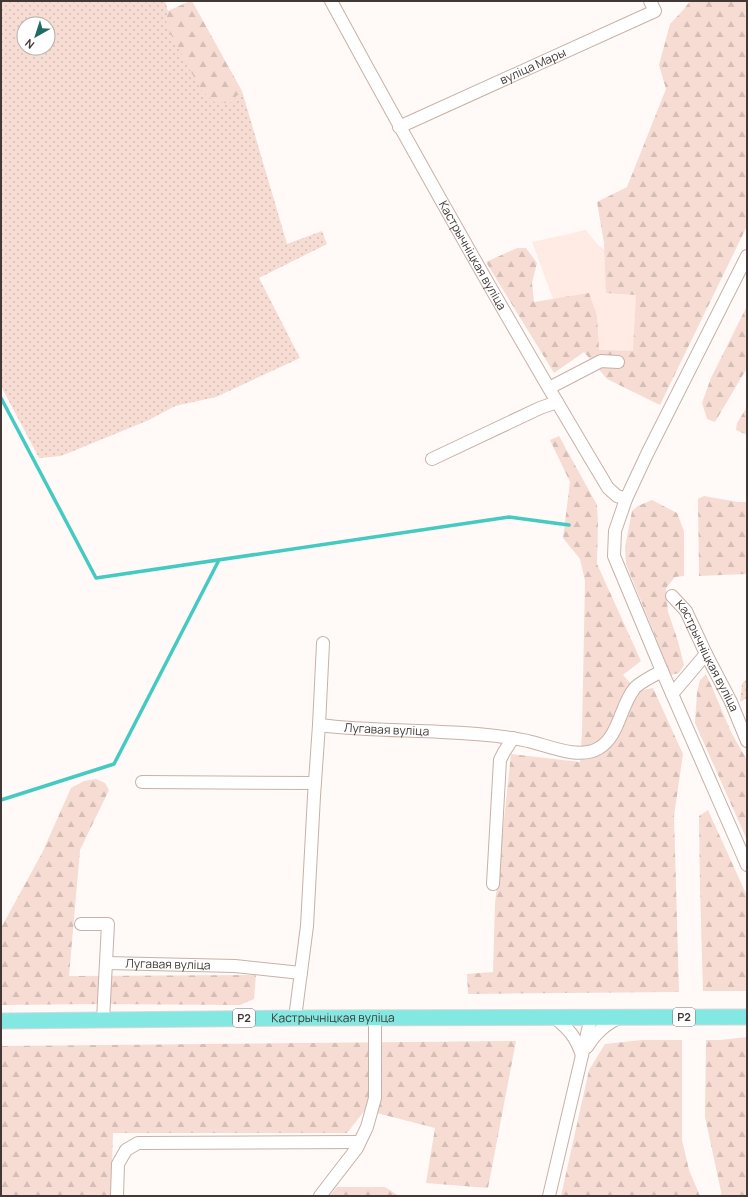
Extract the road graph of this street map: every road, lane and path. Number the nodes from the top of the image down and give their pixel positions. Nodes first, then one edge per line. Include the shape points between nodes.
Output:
1 (331, 1) edge
2 (650, 1) edge
3 (399, 127) junction
4 (747, 256) edge
5 (618, 362) dead end
6 (549, 388) junction
7 (557, 402) junction
8 (432, 459) dead end
9 (626, 500) junction
10 (672, 596) dead end
11 (323, 643) dead end
12 (706, 654) junction
13 (662, 671) junction
14 (672, 694) junction
15 (319, 725) junction
16 (512, 738) junction
17 (747, 741) edge
18 (142, 782) dead end
19 (315, 783) junction
20 (747, 865) edge
21 (493, 884) dead end
22 (81, 924) dead end
23 (106, 963) junction
24 (301, 973) junction
25 (554, 1017) junction
26 (591, 1017) junction
27 (620, 1017) junction
28 (747, 1017) edge
29 (295, 1018) junction
30 (375, 1018) junction
31 (103, 1020) junction
32 (2, 1021) edge
33 (582, 1055) junction
34 (359, 1142) junction
35 (550, 1195) edge
36 (117, 1196) edge
37 (320, 1196) edge

1 - 3 street, Кастрычніцкая вуліца
2 - 3 street, вуліца Мары via 655,11
3 - 6 street, Кастрычніцкая вуліца
4 - 9 street
5 - 6 street via 601,362
6 - 7 street, Кастрычніцкая вуліца
7 - 8 street
7 - 9 street, Кастрычніцкая вуліца via 608,488
9 - 13 street via 615,531 614,556
10 - 12 street, Кастрычніцкая вуліца via 686,611
11 - 15 street
12 - 14 street
12 - 17 street, Кастрычніцкая вуліца via 731,702
13 - 14 street
13 - 16 street, Лугавая вуліца via 635,687 612,737 599,748 588,752 570,752
14 - 20 street
15 - 16 street, Лугавая вуліца via 484,734
15 - 19 street
16 - 21 street via 500,760
18 - 19 street
19 - 24 street via 307,926
22 - 23 street via 108,924
23 - 24 street, Лугавая вуліца via 235,966
23 - 31 street
24 - 29 street
25 - 26 main road, Кастрычніцкая вуліца / Р2
25 - 30 main road, Кастрычніцкая вуліца / Р2
25 - 33 street via 572,1033
26 - 27 main road, Р2
26 - 33 street
27 - 28 main road, Р2
27 - 33 street via 601,1029
29 - 30 main road, Кастрычніцкая вуліца / Р2
29 - 31 main road, Кастрычніцкая вуліца / Р2
30 - 34 street via 375,1098 367,1127
31 - 32 main road, Кастрычніцкая вуліца / Р2
33 - 35 street
34 - 36 street via 138,1143 126,1150 118,1164
34 - 37 street

